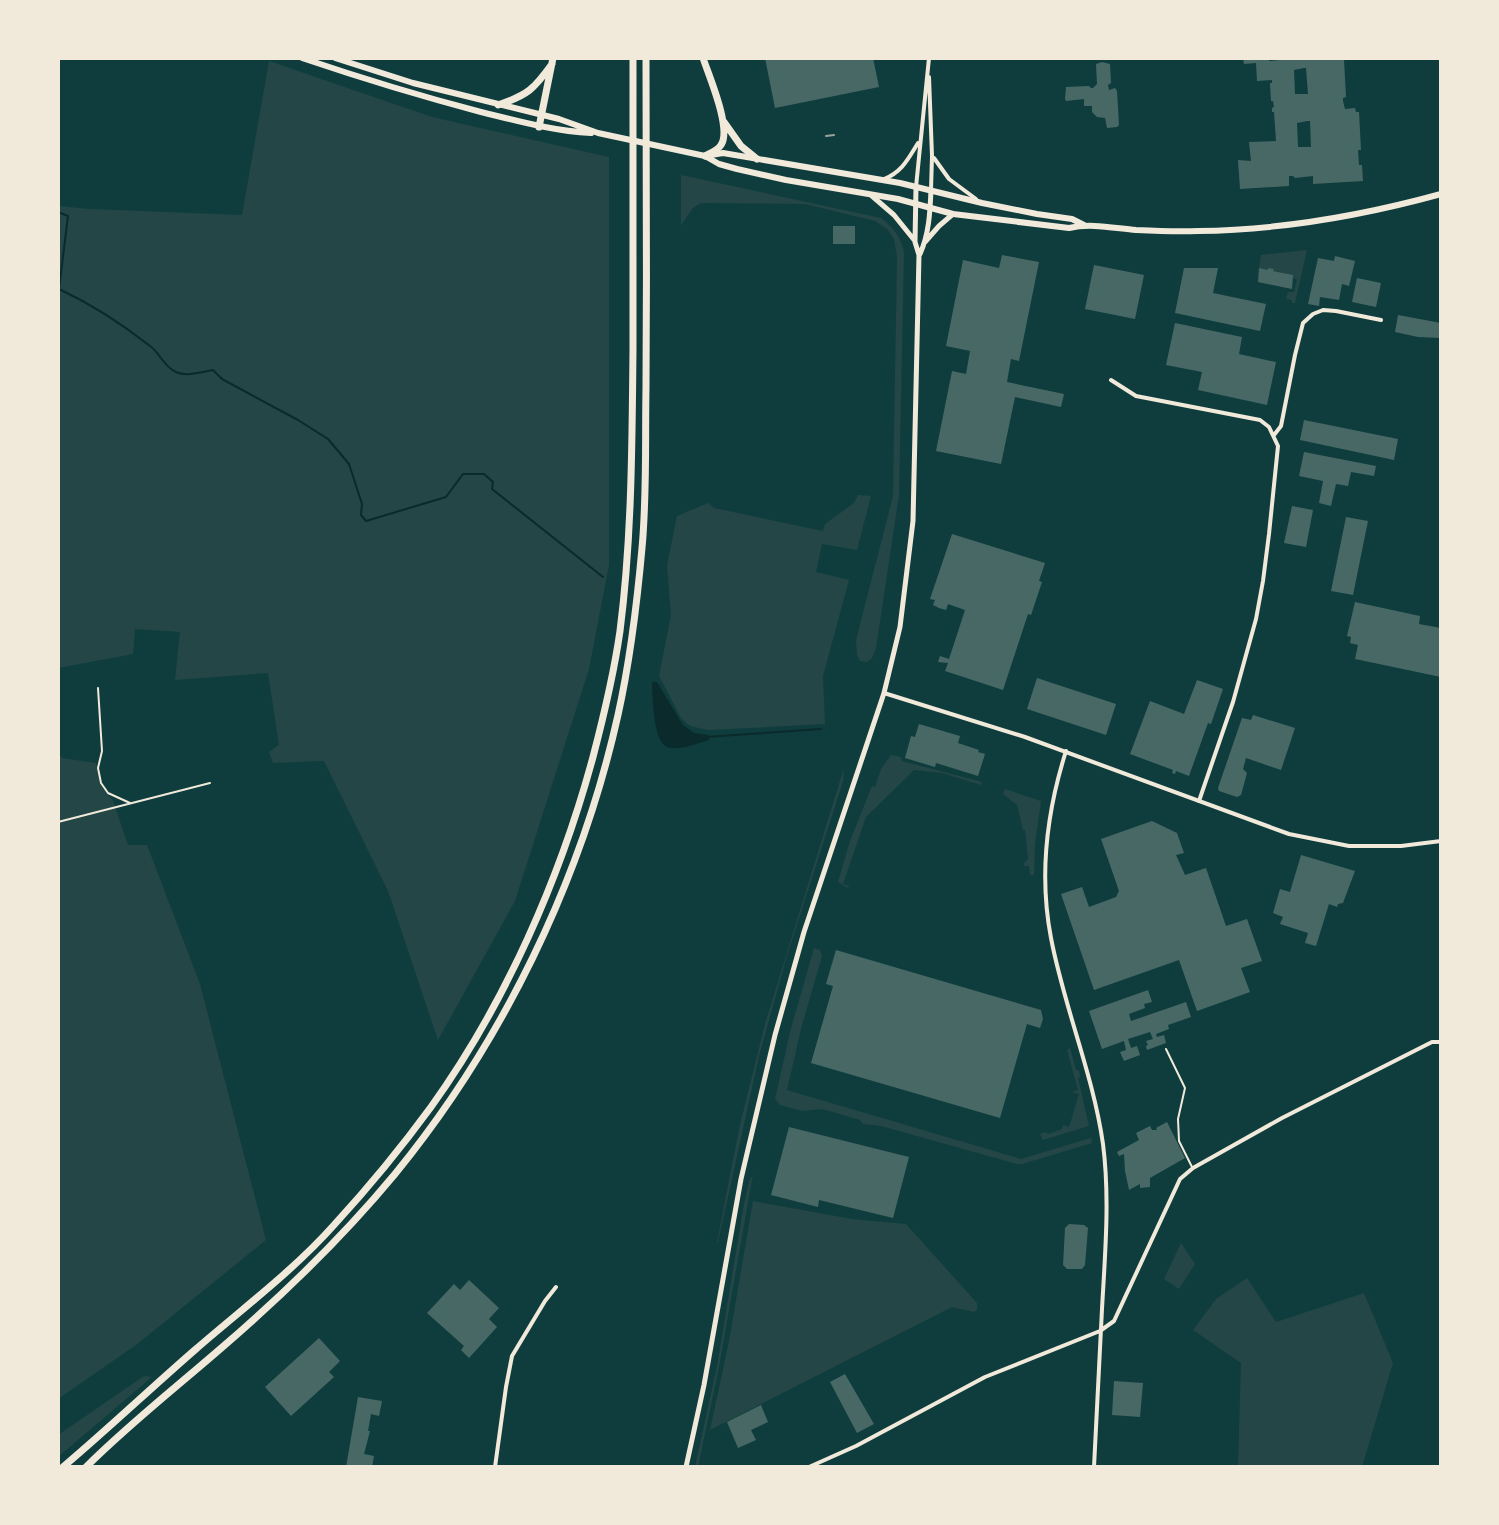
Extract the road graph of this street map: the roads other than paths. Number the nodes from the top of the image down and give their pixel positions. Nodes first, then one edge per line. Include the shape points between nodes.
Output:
1 (302, 58) edge
2 (335, 58) edge
3 (633, 58) edge
4 (646, 58) edge
5 (703, 58) edge
6 (928, 60) edge
7 (552, 61) edge
8 (498, 105) junction
9 (541, 115) junction
10 (723, 120) junction
11 (539, 127) junction
12 (598, 133) junction
13 (919, 141) junction
14 (705, 156) junction
15 (932, 156) junction
16 (757, 159) junction
17 (881, 181) junction
18 (916, 187) junction
19 (931, 190) junction
20 (1441, 194) edge
21 (872, 196) junction
22 (982, 203) junction
23 (915, 204) junction
24 (930, 208) junction
25 (953, 214) junction
26 (1084, 225) junction
27 (915, 242) junction
28 (925, 243) junction
29 (919, 255) junction
30 (1381, 320) dead end
31 (1111, 380) dead end
32 (1274, 435) junction
33 (98, 688) dead end
34 (884, 693) junction
35 (1066, 751) junction
36 (210, 783) dead end
37 (1199, 801) junction
38 (131, 803) junction
39 (58, 822) edge
40 (1441, 841) edge
41 (1441, 1042) edge
42 (1166, 1049) dead end
43 (1193, 1168) junction
44 (556, 1287) dead end
45 (1100, 1331) junction
46 (63, 1467) edge
47 (86, 1467) edge
48 (495, 1467) edge
49 (686, 1467) edge
50 (809, 1467) edge
51 (1094, 1467) edge

1 - 11 main road
2 - 8 main road
3 - 46 highway via 632,445 620,634 584,789 539,914 473,1040 386,1165 293,1266
4 - 47 highway via 642,545 617,716 576,858 522,979 484,1047 396,1173 302,1276
5 - 10 highway
6 - 13 street
6 - 15 street
7 - 8 highway via 529,93
7 - 9 highway
8 - 9 main road
9 - 11 highway
9 - 12 main road
10 - 14 highway via 721,145
10 - 16 highway
11 - 12 main road
12 - 14 main road
13 - 17 street via 899,172
13 - 18 street
14 - 16 main road via 723,153
14 - 21 main road via 737,169
15 - 19 street
15 - 22 street via 956,186
16 - 17 main road
17 - 18 main road
18 - 19 main road
18 - 23 main road
19 - 22 main road
19 - 24 main road
20 - 26 main road via 1366,213 1258,229
21 - 23 main road
21 - 27 main road
22 - 26 main road
23 - 24 main road
23 - 27 main road
24 - 25 main road
24 - 28 main road
25 - 26 main road via 1069,228
25 - 28 main road
27 - 29 main road
28 - 29 main road
29 - 34 main road via 913,521 900,627
30 - 32 street via 1323,310 1303,323 1281,426
31 - 32 street via 1136,396 1260,420
32 - 37 street via 1275,477 1256,619
33 - 38 lane via 101,783 108,793
34 - 35 street
34 - 49 main road via 775,1035 738,1194
35 - 37 street
35 - 45 street via 1047,837 1046,890 1051,937 1103,1144
36 - 38 lane
37 - 40 street via 1289,834 1349,846
38 - 39 lane
41 - 43 street via 1357,1079
42 - 43 lane via 1185,1088 1179,1141
43 - 45 street via 1180,1179 1114,1321
44 - 48 street via 512,1356
45 - 50 street via 985,1377
45 - 51 street

